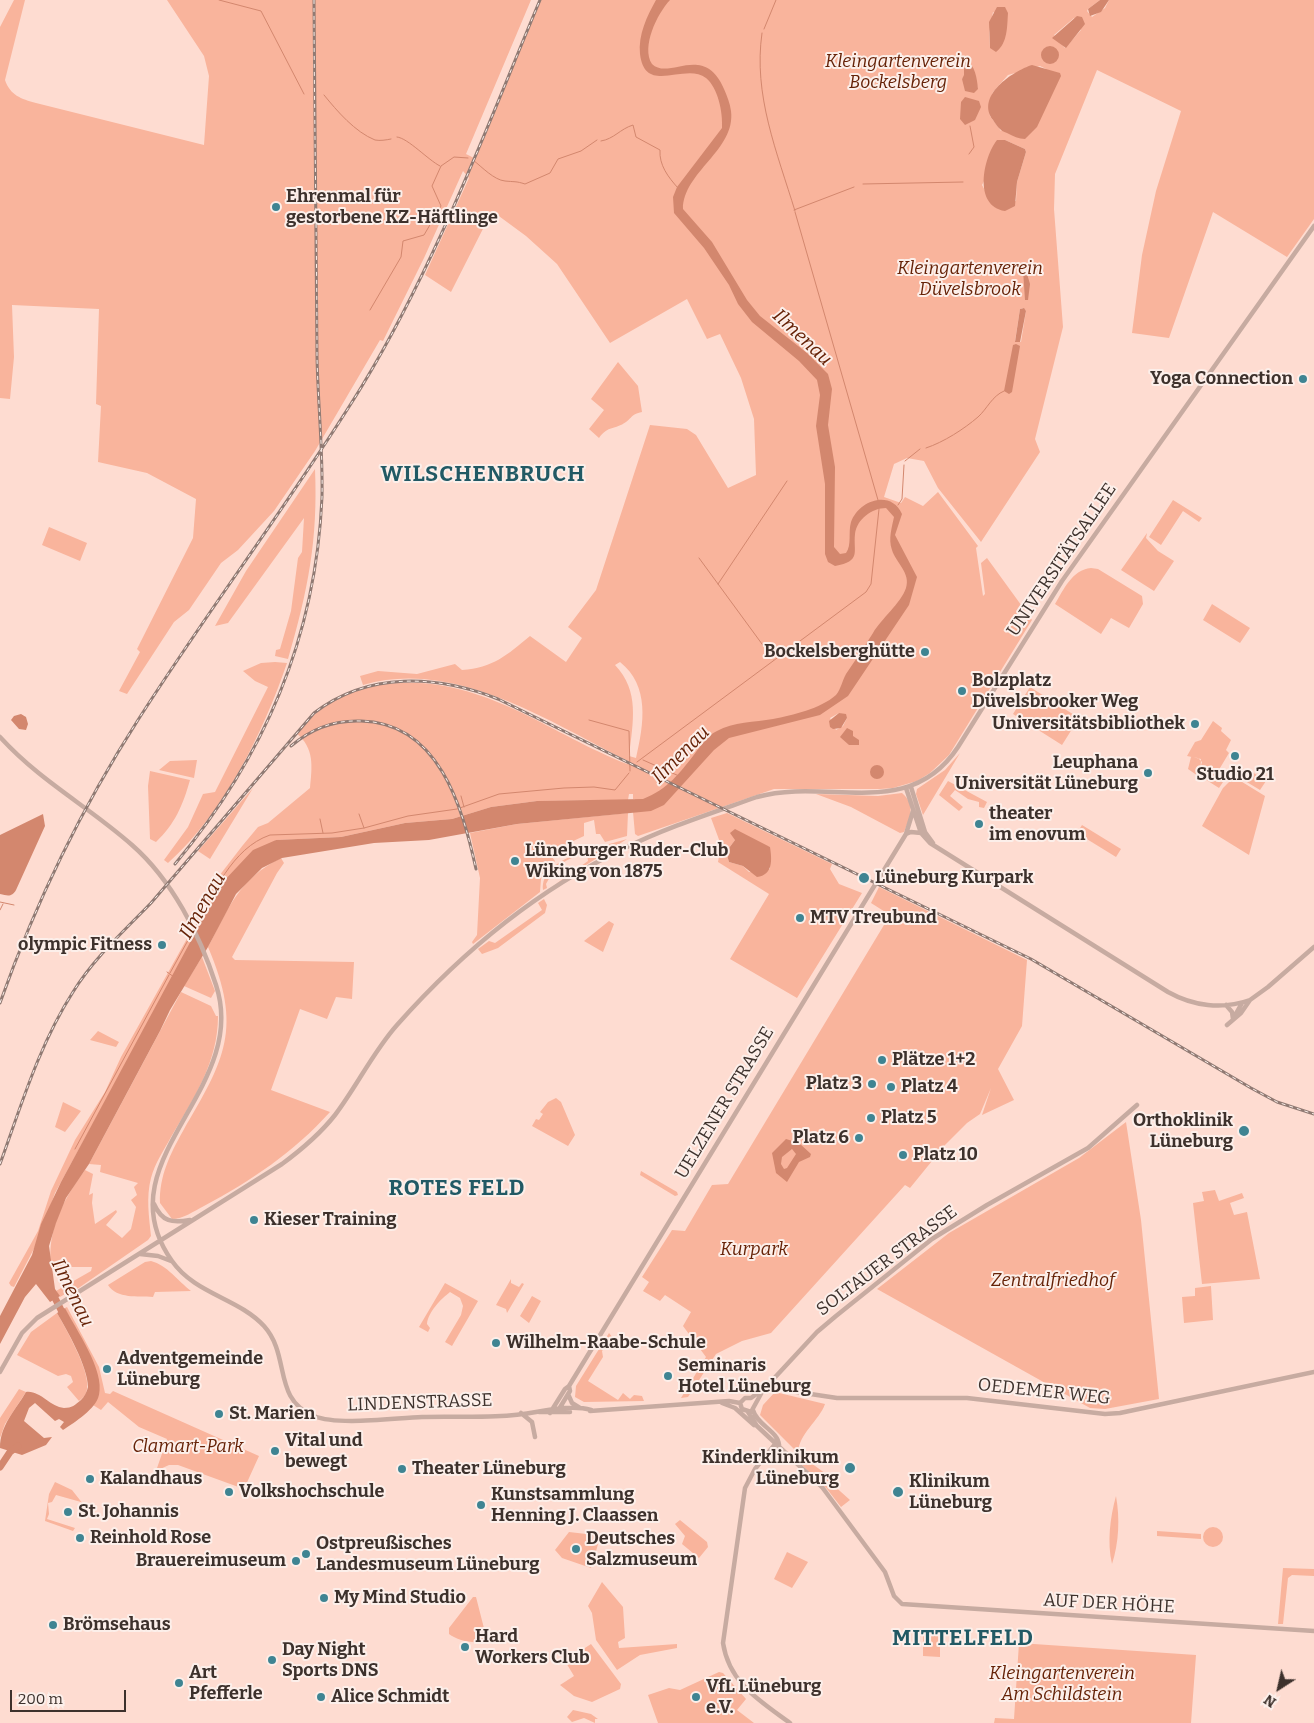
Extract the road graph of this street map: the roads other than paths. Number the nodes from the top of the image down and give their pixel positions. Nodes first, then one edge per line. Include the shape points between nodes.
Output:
1 (1314, 226) edge
2 (0, 737) edge
3 (908, 788) junction
4 (913, 811) junction
5 (917, 822) junction
6 (910, 825) junction
7 (921, 833) junction
8 (906, 834) junction
9 (939, 849) junction
10 (1314, 948) edge
11 (1250, 1000) junction
12 (1242, 1003) junction
13 (1226, 1005) junction
14 (1244, 1010) junction
15 (1233, 1019) junction
16 (1228, 1025) dead end
17 (1137, 1105) dead end
18 (153, 1202) junction
19 (194, 1219) junction
20 (160, 1241) junction
21 (138, 1254) junction
22 (172, 1262) junction
23 (0, 1372) edge
24 (1314, 1372) edge
25 (768, 1385) junction
26 (569, 1386) junction
27 (568, 1394) junction
28 (751, 1398) junction
29 (716, 1402) junction
30 (740, 1402) junction
31 (755, 1404) junction
32 (582, 1409) junction
33 (591, 1410) junction
34 (551, 1411) junction
35 (558, 1411) junction
36 (750, 1411) junction
37 (521, 1413) junction
38 (758, 1428) junction
39 (535, 1438) dead end
40 (777, 1444) junction
41 (772, 1447) junction
42 (759, 1463) junction
43 (1314, 1631) edge
44 (790, 1723) edge

1 - 3 main road, UNIVERSITÄTSALLEE via 1062,581 958,747 938,772
2 - 18 main road via 54,788 124,838 152,865 176,899 214,979 222,1012 215,1061 204,1087 160,1163
3 - 4 main road
3 - 9 main road via 925,832
3 - 19 main road via 878,792 774,792 641,840 597,862 530,904 473,949 383,1042 335,1114 312,1139 282,1164
4 - 5 main road
4 - 6 main road, UELZENER STRASSE
5 - 6 main road
5 - 7 main road
5 - 8 main road, UELZENER STRASSE
6 - 8 main road, UELZENER STRASSE
7 - 8 main road
7 - 9 main road
8 - 26 main road, UELZENER STRASSE
9 - 13 main road via 1176,997 1198,1004
10 - 11 main road
11 - 12 main road
11 - 14 main road
12 - 13 main road
12 - 14 main road
12 - 15 main road
13 - 15 main road
14 - 15 main road
15 - 16 main road
17 - 25 main road, SOLTAUER STRASSE via 1088,1148 963,1218 932,1239 823,1327
18 - 19 main road via 162,1218 169,1221
18 - 20 main road via 154,1223
19 - 20 main road
20 - 21 main road
20 - 22 main road
21 - 22 main road via 158,1256
21 - 23 main road via 32,1323 22,1333
22 - 37 main road, LINDENSTRASSE via 192,1282 246,1312 266,1328 278,1350 288,1395 295,1405 318,1418
24 - 25 main road, OEDEMER WEG via 1105,1414 967,1398 837,1398
25 - 28 main road, SOLTAUER STRASSE
25 - 31 main road, SOLTAUER STRASSE
26 - 27 main road, UELZENER STRASSE
26 - 34 main road, UELZENER STRASSE
27 - 32 main road via 572,1403
27 - 35 main road, UELZENER STRASSE
28 - 30 main road, SOLTAUER STRASSE
28 - 31 main road
29 - 30 main road, SOLTAUER STRASSE
29 - 33 main road, SOLTAUER STRASSE
29 - 38 main road via 735,1408
30 - 36 main road via 742,1410
31 - 36 main road, SOLTAUER STRASSE
32 - 33 main road, SOLTAUER STRASSE
32 - 35 main road, SOLTAUER STRASSE
33 - 35 main road, SOLTAUER STRASSE
34 - 35 main road, LINDENSTRASSE
34 - 37 main road, LINDENSTRASSE
36 - 38 main road
36 - 40 main road via 778,1439
37 - 39 main road via 532,1422
38 - 40 main road
38 - 41 main road via 770,1440
40 - 41 main road
40 - 42 main road
40 - 43 main road, AUF DER HÖHE via 825,1491 886,1572 894,1596 902,1604
41 - 42 main road
42 - 44 main road via 742,1499 722,1634 727,1662 742,1686

